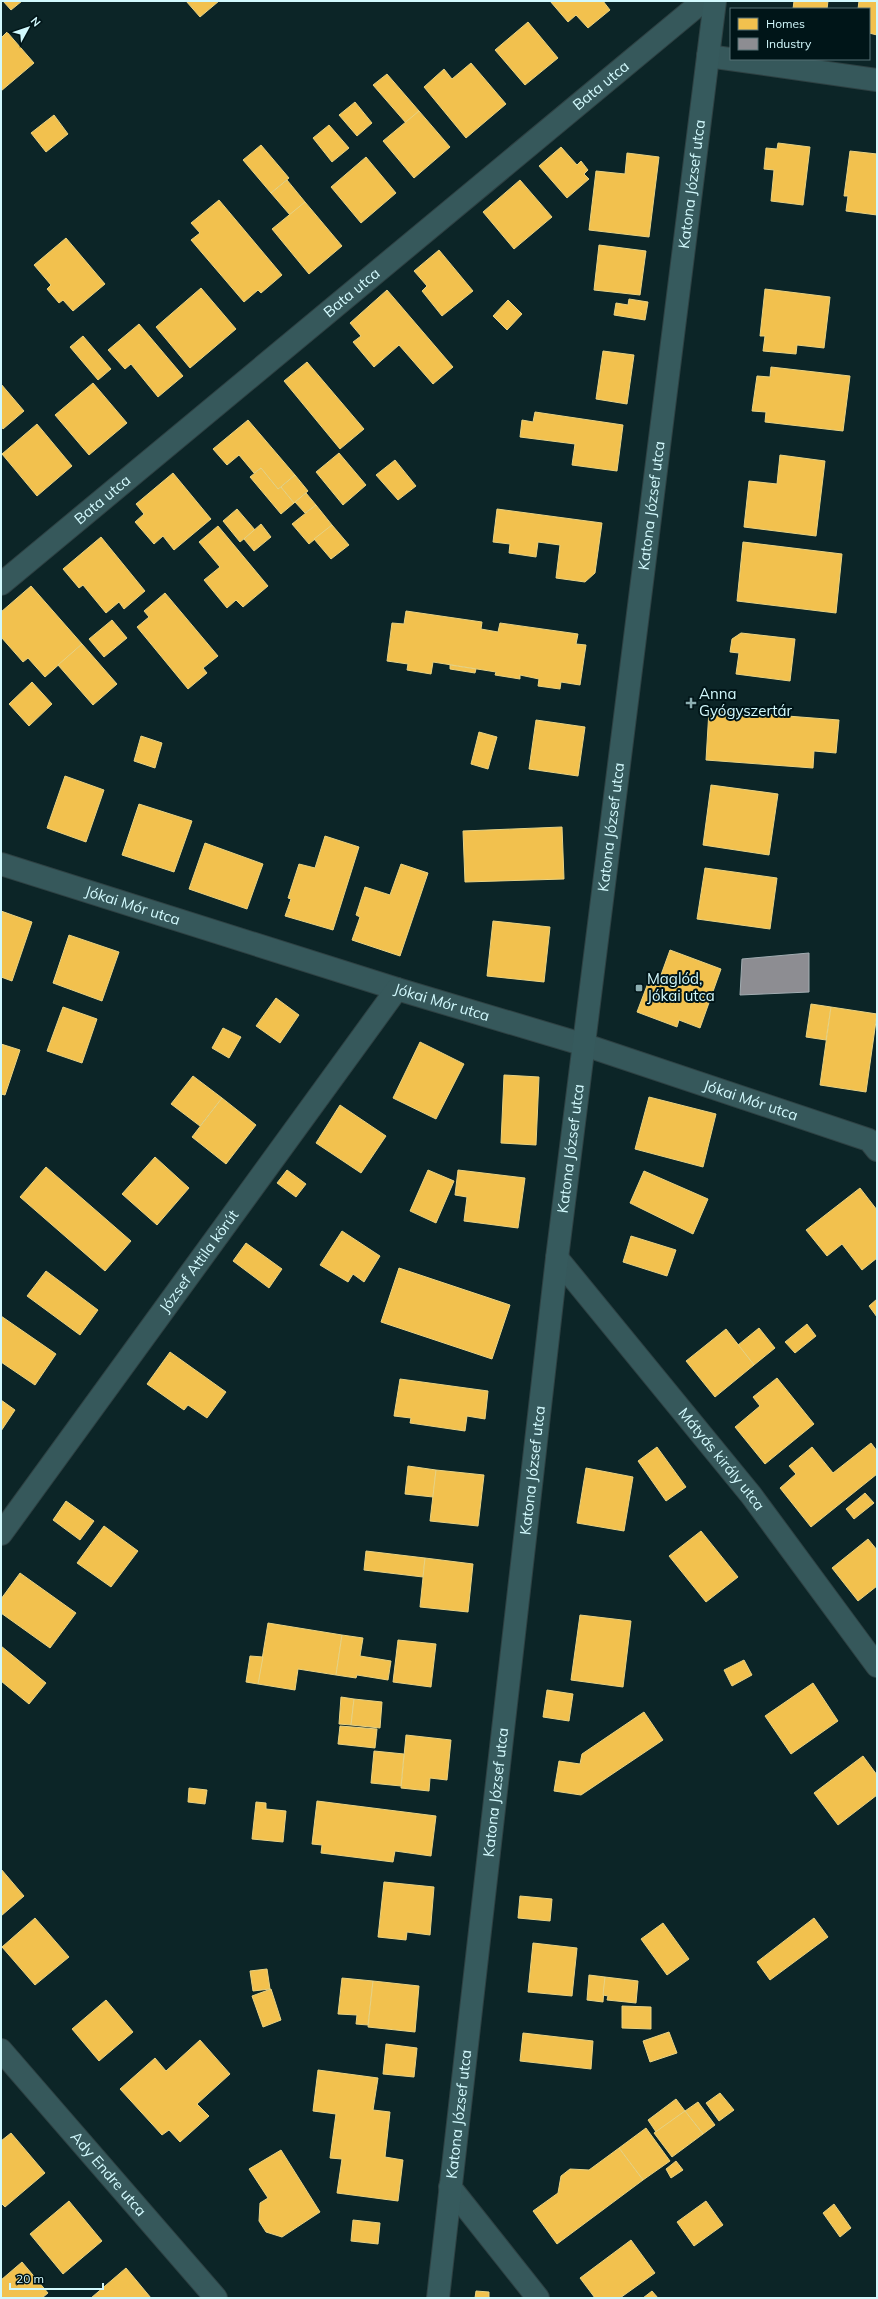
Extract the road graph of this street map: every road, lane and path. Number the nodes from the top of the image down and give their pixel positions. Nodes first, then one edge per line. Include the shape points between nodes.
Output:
1 (703, 1) edge
2 (715, 1) edge
3 (708, 56) junction
4 (730, 59) edge
5 (736, 60) edge
6 (877, 80) edge
7 (1, 584) edge
8 (1, 864) edge
9 (397, 989) junction
10 (585, 1045) junction
11 (877, 1150) edge
12 (557, 1258) junction
13 (1, 1534) edge
14 (877, 1666) edge
15 (1, 2050) edge
16 (450, 2187) junction
17 (216, 2298) edge
18 (438, 2298) edge
19 (538, 2298) edge

1 - 7 street, Bata utca
2 - 3 main road, Katona József utca
3 - 4 street
3 - 10 main road, Katona József utca
5 - 6 street
8 - 9 street, Jókai Mór utca
9 - 10 street, Jókai Mór utca
9 - 13 street, József Attila körút
10 - 11 street, Jókai Mór utca via 869,1140
10 - 12 main road, Katona József utca
12 - 14 street, Mátyás király utca via 751,1495
12 - 16 main road, Katona József utca
15 - 17 street, Ady Endre utca
16 - 18 main road, Katona József utca
16 - 19 street

